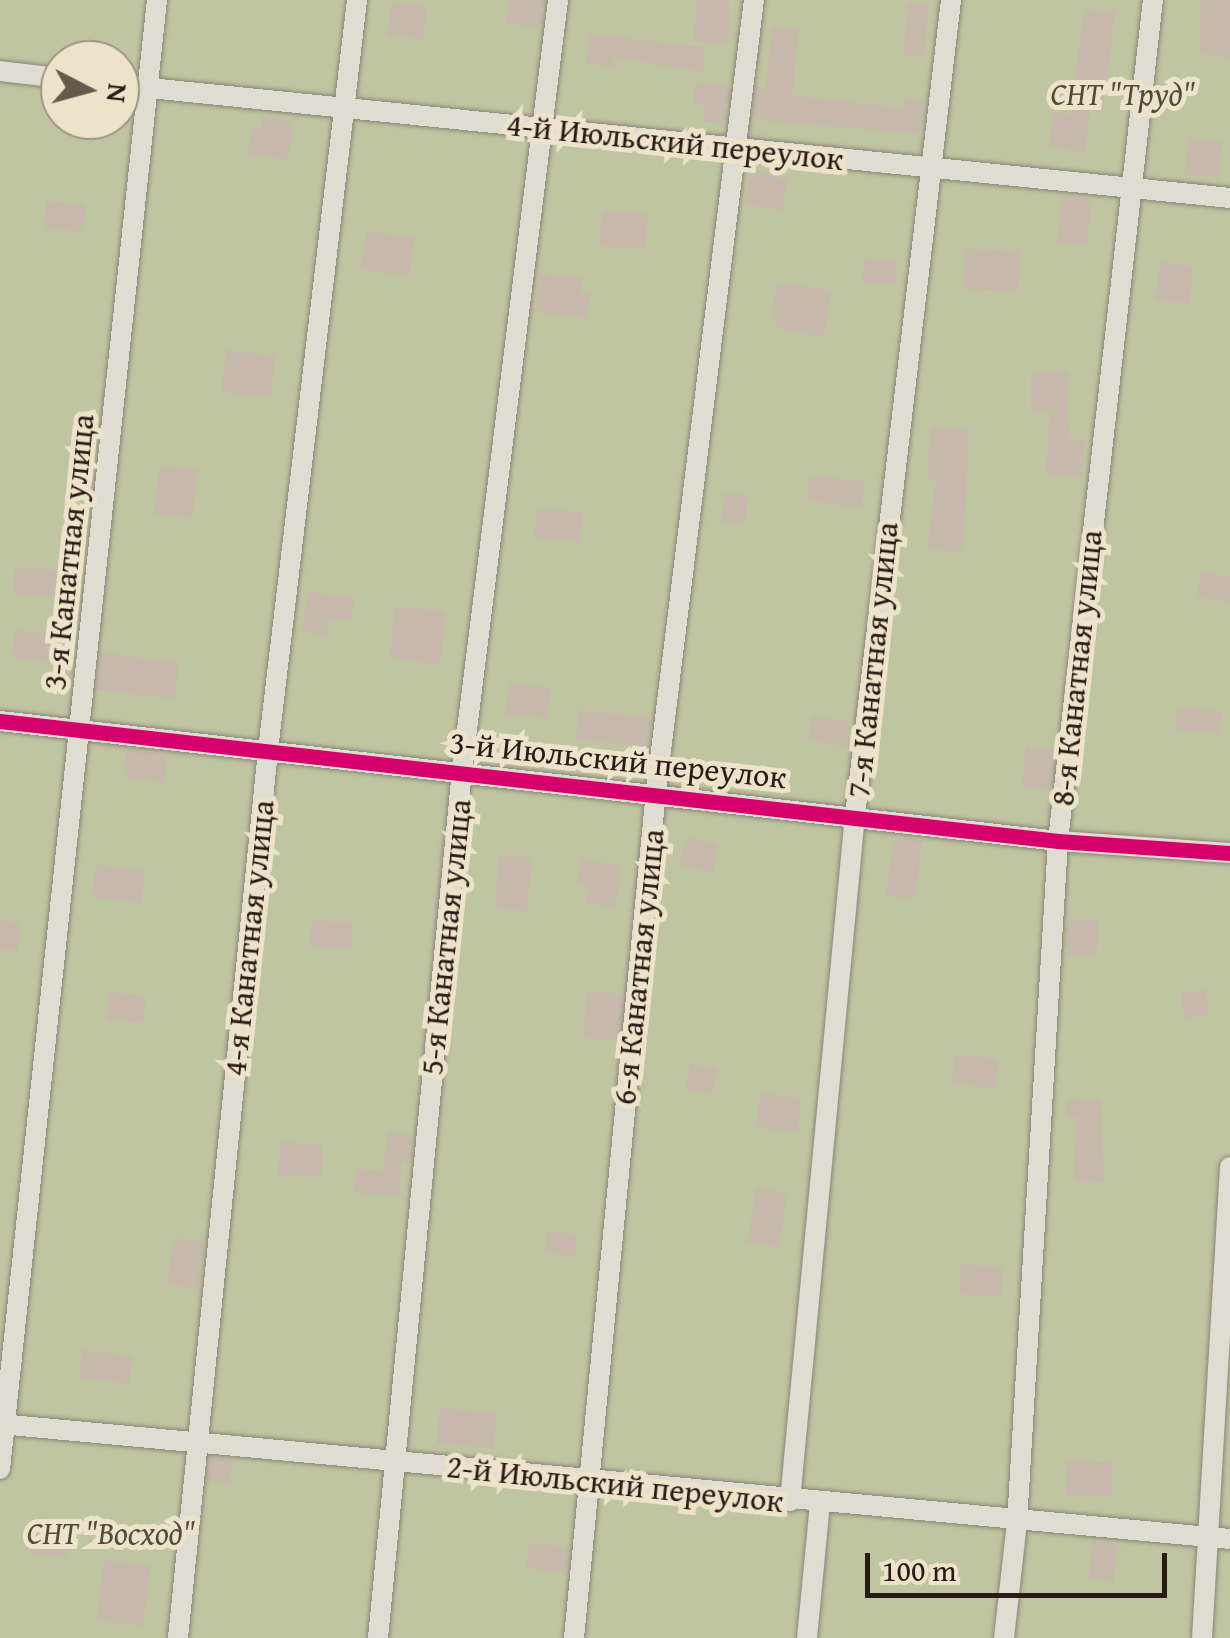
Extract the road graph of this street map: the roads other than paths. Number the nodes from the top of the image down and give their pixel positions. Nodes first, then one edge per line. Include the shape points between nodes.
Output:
1 (157, 0) edge
2 (357, 0) edge
3 (558, 0) edge
4 (754, 0) edge
5 (950, 0) edge
6 (1153, 0) edge
7 (0, 71) edge
8 (40, 76) edge
9 (140, 88) edge
10 (148, 89) junction
11 (344, 108) junction
12 (540, 128) junction
13 (735, 148) junction
14 (928, 168) junction
15 (1130, 188) junction
16 (1230, 198) edge
17 (0, 721) edge
18 (77, 729) junction
19 (268, 750) junction
20 (462, 770) junction
21 (656, 791) junction
22 (855, 815) junction
23 (1058, 841) junction
24 (1230, 853) edge
25 (1230, 1167) edge
26 (2, 1424) edge
27 (197, 1444) junction
28 (395, 1463) junction
29 (0, 1468) edge
30 (588, 1481) junction
31 (790, 1501) junction
32 (820, 1504) junction
33 (1018, 1523) junction
34 (1221, 1538) edge
35 (178, 1638) edge
36 (378, 1638) edge
37 (574, 1638) edge
38 (807, 1638) edge
39 (1004, 1638) edge
40 (1202, 1638) edge

1 - 10 street, 3-я Канатная улица
2 - 11 street, 4-я Канатная улица
3 - 12 street, 5-я Канатная улица
4 - 13 street, 6-я Канатная улица
5 - 14 street, 7-я Канатная улица
6 - 15 street, 8-я Канатная улица
7 - 8 street
9 - 10 street, 4-й Июльский переулок
10 - 11 street, 4-й Июльский переулок
10 - 18 street, 3-я Канатная улица
11 - 12 street, 4-й Июльский переулок
11 - 19 street, 4-я Канатная улица
12 - 13 street, 4-й Июльский переулок
12 - 20 street, 5-я Канатная улица
13 - 14 street, 4-й Июльский переулок
13 - 21 street, 6-я Канатная улица
14 - 15 street, 4-й Июльский переулок
14 - 22 street, 7-я Канатная улица
15 - 16 street, 4-й Июльский переулок
15 - 23 street, 8-я Канатная улица
17 - 18 street, 3-й Июльский переулок
18 - 19 street, 3-й Июльский переулок
18 - 26 street, 3-я Канатная улица
19 - 20 street, 3-й Июльский переулок
19 - 27 street, 4-я Канатная улица
20 - 21 street, 3-й Июльский переулок
20 - 28 street, 5-я Канатная улица
21 - 22 street, 3-й Июльский переулок
21 - 30 street, 6-я Канатная улица
22 - 23 street, 3-й Июльский переулок
22 - 31 street, 7-я Канатная улица
23 - 24 street, 3-й Июльский переулок
23 - 33 street, 8-я Канатная улица
25 - 34 street
26 - 27 street, 2-й Июльский переулок
26 - 29 street, 3-я Канатная улица
27 - 28 street, 2-й Июльский переулок
27 - 35 street, 4-я Канатная улица
28 - 30 street, 2-й Июльский переулок
28 - 36 street, 5-я Канатная улица
30 - 31 street, 2-й Июльский переулок
30 - 37 street, 6-я Канатная улица
31 - 32 street, 2-й Июльский переулок
32 - 33 street, 2-й Июльский переулок
32 - 38 street
33 - 34 street, 2-й Июльский переулок
33 - 39 street, 8-я Канатная улица
34 - 40 street

